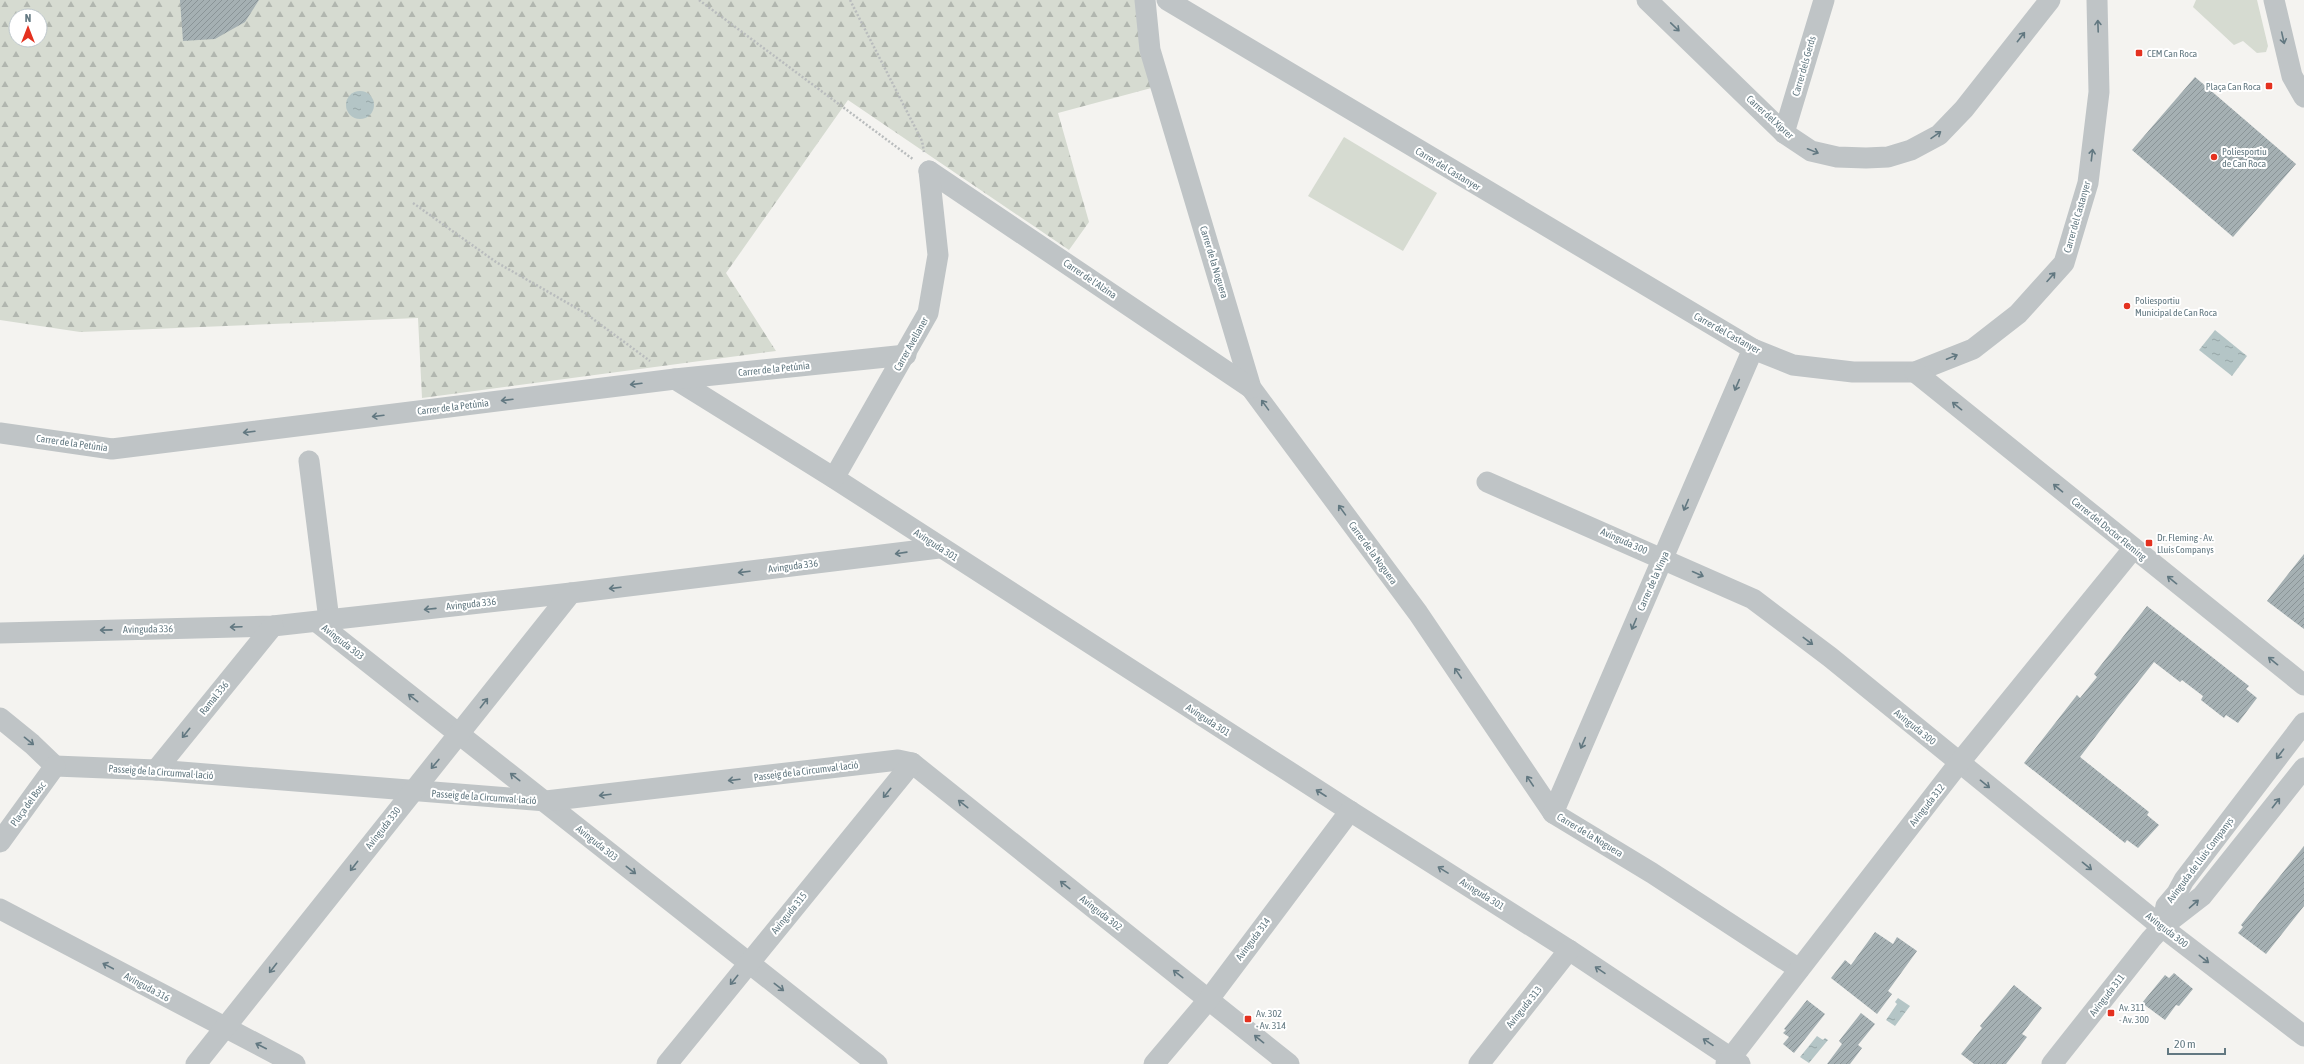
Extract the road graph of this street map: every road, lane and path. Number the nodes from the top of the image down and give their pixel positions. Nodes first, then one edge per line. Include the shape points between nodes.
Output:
1 (699, 0) edge
2 (850, 0) edge
3 (1145, 0) edge
4 (1167, 0) edge
5 (1647, 0) edge
6 (1824, 0) edge
7 (2050, 0) edge
8 (2097, 0) edge
9 (2274, 0) edge
10 (2304, 97) edge
11 (1784, 133) junction
12 (929, 171) junction
13 (413, 203) dead end
14 (1753, 349) junction
15 (906, 355) junction
16 (1915, 372) junction
17 (675, 379) junction
18 (1252, 388) junction
19 (0, 433) edge
20 (309, 461) dead end
21 (834, 478) junction
22 (1488, 482) dead end
23 (939, 548) junction
24 (2133, 549) junction
25 (1662, 558) junction
26 (571, 593) junction
27 (323, 621) junction
28 (273, 626) junction
29 (0, 633) edge
30 (2304, 685) edge
31 (0, 718) edge
32 (2304, 723) edge
33 (460, 734) junction
34 (912, 763) junction
35 (1959, 763) junction
36 (55, 766) junction
37 (2304, 768) edge
38 (156, 770) junction
39 (412, 792) junction
40 (546, 801) junction
41 (1350, 811) junction
42 (1553, 812) junction
43 (0, 842) edge
44 (0, 909) edge
45 (2162, 927) junction
46 (1570, 950) junction
47 (748, 963) junction
48 (1799, 969) junction
49 (1209, 998) junction
50 (225, 1028) junction
51 (2304, 1036) edge
52 (1732, 1062) edge
53 (196, 1064) edge
54 (295, 1064) edge
55 (667, 1064) edge
56 (877, 1064) edge
57 (1154, 1064) edge
58 (1289, 1064) edge
59 (1479, 1064) edge
60 (2052, 1064) edge

1 - 12 path
2 - 12 path via 922,141
3 - 18 street, Carrer de la Noguera via 1150,50
4 - 14 street, Carrer del Castanyer
5 -> 11 street, Carrer del Xiprer
6 - 11 street, Carrer dels Gerds
11 -> 7 street, Carrer del Xiprer via 1810,152 1837,158 1888,157 1911,150 1939,135 1964,110
16 -> 8 street, Carrer del Castanyer via 1973,349 2018,314 2064,263 2088,183 2099,92
9 -> 10 street via 2292,76
12 - 15 street, Carrer Avellaner via 938,255 928,313
12 - 18 street, Carrer de l'Alzina
13 - 17 path via 496,262 585,313
14 - 16 street, Carrer del Castanyer via 1793,365 1853,372
14 -> 25 street, Carrer de la Vinya
15 - 17 street, Carrer de la Petúnia
15 - 21 street, Carrer Avellaner
24 -> 16 street, Carrer del Doctor Fleming
17 -> 19 street, Carrer de la Petúnia via 112,449
17 - 21 street, Avinguda 301
42 -> 18 street, Carrer de la Noguera via 1418,614
20 - 27 street
21 - 23 street, Avinguda 301
22 - 25 street, Avinguda 300
23 -> 26 street, Avinguda 336
41 -> 23 street, Avinguda 301
30 -> 24 street, Carrer del Doctor Fleming
24 - 35 street, Avinguda 312
25 -> 35 street, Avinguda 300 via 1753,599 1830,657
25 -> 42 street, Carrer de la Vinya
26 -> 27 street, Avinguda 336
33 -> 26 street, Avinguda 330
27 - 28 street, Avinguda 336
33 -> 27 street, Avinguda 303
28 -> 29 street, Avinguda 336
28 -> 38 street, Ramal 336
31 -> 36 street
32 -> 45 street, Avinguda de Lluis Companys via 2184,880 2166,906
33 -> 39 street, Avinguda 330
40 -> 33 street, Avinguda 303
34 -> 40 street, Passeig de la Circumval·lació via 898,760
34 -> 47 street, Avinguda 315
49 -> 34 street, Avinguda 302
35 -> 45 street, Avinguda 300
35 - 48 street, Avinguda 312
36 - 38 street, Passeig de la Circumval·lació
36 - 43 street, Plaça del Bosc
45 -> 37 street, Avinguda de Lluis Companys via 2202,896
38 - 39 street, Passeig de la Circumval·lació
39 - 40 street, Passeig de la Circumval·lació
39 -> 50 street, Avinguda 330
40 -> 47 street, Avinguda 303
46 -> 41 street, Avinguda 301
41 - 49 street, Avinguda 314
42 - 48 street, Carrer de la Noguera
50 -> 44 street, Avinguda 316
45 -> 51 street, Avinguda 300
45 - 60 street, Avinguda 311
52 -> 46 street, Avinguda 301
46 - 59 street, Avinguda 313
47 -> 55 street, Avinguda 315
47 -> 56 street, Avinguda 303
48 - 52 street, Avinguda 312
49 - 57 street, Avinguda 314
58 -> 49 street, Avinguda 302
50 - 53 street, Avinguda 330
54 -> 50 street, Avinguda 316

